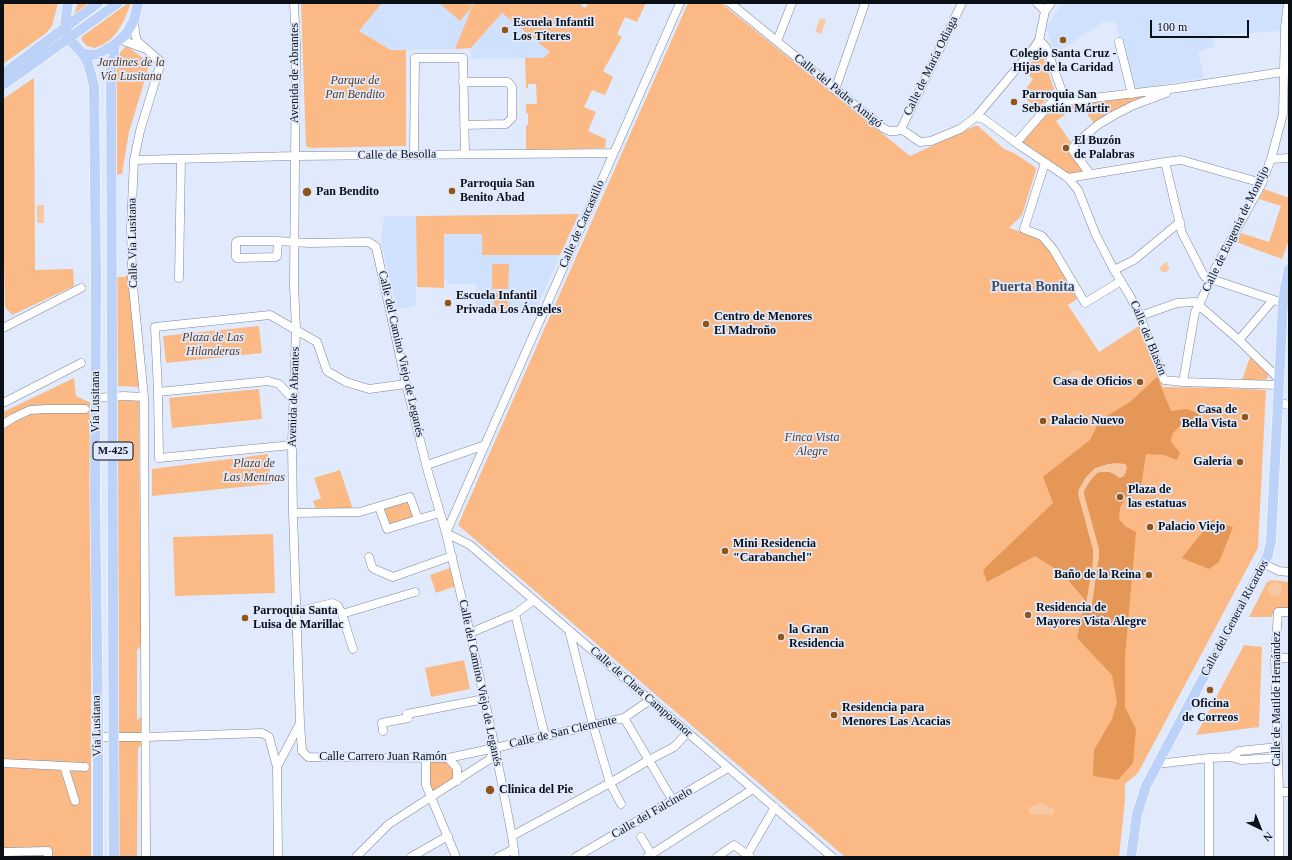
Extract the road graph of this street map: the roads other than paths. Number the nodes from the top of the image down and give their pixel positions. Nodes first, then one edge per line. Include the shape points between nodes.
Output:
1 (68, 3) edge
2 (98, 3) edge
3 (118, 3) edge
4 (138, 3) edge
5 (294, 3) edge
6 (680, 3) edge
7 (730, 3) edge
8 (792, 3) edge
9 (865, 3) edge
10 (962, 3) edge
11 (1037, 3) edge
12 (1051, 3) edge
13 (1288, 3) edge
14 (1045, 11) junction
15 (134, 20) junction
16 (65, 27) junction
17 (68, 38) junction
18 (1038, 40) junction
19 (777, 42) junction
20 (1119, 42) dead end
21 (117, 43) junction
22 (147, 50) junction
23 (82, 53) junction
24 (1287, 72) edge
25 (3, 74) edge
26 (463, 82) junction
27 (3, 85) edge
28 (1178, 88) junction
29 (835, 90) junction
30 (1132, 94) junction
31 (1064, 97) junction
32 (976, 118) junction
33 (464, 125) junction
34 (901, 129) junction
35 (1016, 143) junction
36 (614, 153) junction
37 (465, 154) junction
38 (414, 155) junction
39 (295, 156) junction
40 (1289, 158) edge
41 (180, 159) junction
42 (1271, 159) junction
43 (134, 160) junction
44 (1166, 162) junction
45 (1045, 163) junction
46 (1090, 174) junction
47 (1068, 178) junction
48 (1262, 183) junction
49 (1180, 222) junction
50 (278, 241) junction
51 (295, 242) junction
52 (1114, 270) junction
53 (1288, 272) edge
54 (178, 278) dead end
55 (1210, 278) junction
56 (1121, 281) junction
57 (81, 288) dead end
58 (1278, 301) junction
59 (1199, 305) junction
60 (1140, 316) junction
61 (3, 328) edge
62 (296, 329) junction
63 (1239, 340) junction
64 (81, 363) dead end
65 (1183, 382) junction
66 (1278, 382) junction
67 (406, 384) junction
68 (158, 392) junction
69 (144, 397) junction
70 (96, 398) junction
71 (113, 398) junction
72 (293, 399) junction
73 (3, 402) edge
74 (1277, 403) junction
75 (1289, 406) edge
76 (84, 409) dead end
77 (3, 424) edge
78 (292, 444) junction
79 (484, 445) junction
80 (427, 465) junction
81 (379, 506) junction
82 (293, 513) junction
83 (439, 513) junction
84 (418, 519) junction
85 (446, 533) junction
86 (452, 556) junction
87 (369, 557) dead end
88 (1264, 564) junction
89 (1289, 572) edge
90 (415, 592) dead end
91 (534, 600) junction
92 (296, 612) junction
93 (1289, 612) edge
94 (342, 614) junction
95 (515, 614) junction
96 (570, 630) junction
97 (470, 633) junction
98 (353, 649) dead end
99 (1274, 658) junction
100 (1289, 658) edge
101 (484, 699) junction
102 (650, 700) junction
103 (624, 718) junction
104 (300, 723) junction
105 (593, 725) junction
106 (383, 731) dead end
107 (688, 733) junction
108 (545, 736) junction
109 (113, 737) junction
110 (146, 737) junction
111 (98, 739) junction
112 (1278, 747) junction
113 (495, 748) junction
114 (426, 757) junction
115 (1231, 757) junction
116 (448, 758) junction
117 (1209, 758) junction
118 (1277, 758) junction
119 (649, 760) junction
120 (3, 763) edge
121 (1157, 764) junction
122 (64, 766) junction
123 (85, 767) dead end
124 (277, 767) junction
125 (728, 768) junction
126 (457, 781) junction
127 (610, 783) junction
128 (753, 789) junction
129 (1279, 792) junction
130 (1289, 792) edge
131 (432, 797) junction
132 (673, 800) junction
133 (74, 801) dead end
134 (621, 804) dead end
135 (775, 807) junction
136 (448, 836) junction
137 (512, 836) junction
138 (641, 838) dead end
139 (3, 852) edge
140 (515, 853) edge
141 (113, 856) edge
142 (650, 856) edge
143 (747, 856) edge
144 (48, 857) edge
145 (98, 857) edge
146 (146, 857) edge
147 (278, 857) edge
148 (356, 857) edge
149 (411, 857) edge
150 (456, 857) edge
151 (498, 857) edge
152 (576, 857) edge
153 (717, 857) edge
154 (832, 857) edge
155 (1131, 857) edge
156 (1209, 857) edge
157 (1279, 857) edge

1 - 16 main road, Vía Lusitana / M-425
2 - 16 main road
3 - 17 main road
4 - 15 main road
5 - 39 street, Avenida de Abrantes
6 - 36 street, Calle de Carcastillo
7 - 19 street, Calle del Padre Amigó
8 - 19 street
9 - 29 street
10 - 34 street, Calle de María Odiaga
11 - 14 street
12 - 14 street
13 - 24 street, Calle de Eugenia de Montijo via 1285,27
14 - 18 street
15 - 21 main road
15 - 22 street, Calle Vía Lusitana via 137,41
16 - 17 main road, Vía Lusitana / M-425
16 - 25 main road
17 - 23 main road, Vía Lusitana / M-425
17 - 27 main road
18 - 31 street via 1046,47
18 - 32 street, Calle del Padre Amigó
19 - 29 street, Calle del Padre Amigó
20 - 30 street
21 - 22 street, Calle Vía Lusitana via 124,41
21 - 23 main road via 98,54
21 - 71 main road, Vía Lusitana / M-425 via 111,67
22 - 43 street, Calle Vía Lusitana via 161,62
23 - 70 main road, Vía Lusitana / M-425 via 88,63 94,86
24 - 28 street
24 - 42 street, Calle de Eugenia de Montijo via 1283,114
26 - 33 street
26 - 33 street via 508,82 512,88 512,118 506,124
26 - 38 street via 463,58 414,58
28 - 30 street
28 - 46 street via 1116,114 1076,142 1073,151
29 - 34 street, Calle del Padre Amigó via 883,128 889,131
30 - 31 street via 1072,101
31 - 35 street via 1051,103
32 - 34 street, Calle del Padre Amigó via 960,129 931,142 920,142
32 - 35 street, Calle del Blasón via 984,119
33 - 37 street
35 - 45 street, Calle del Blasón
36 - 37 street, Calle de Besolla
36 - 79 street, Calle de Carcastillo
37 - 38 street, Calle de Besolla
38 - 39 street, Calle de Besolla
39 - 41 street, Calle de Besolla
39 - 51 street, Avenida de Abrantes
40 - 42 street
41 - 43 street, Calle de Besolla
41 - 54 street
42 - 48 street, Calle de Eugenia de Montijo
43 - 69 street, Calle Vía Lusitana via 132,277
44 - 46 street
44 - 48 street via 1181,160
44 - 49 street
45 - 47 street, Calle del Blasón
45 - 56 street via 1024,229 1042,236 1085,303
46 - 47 street
47 - 52 street, Calle del Blasón via 1078,190 1096,235
48 - 55 street, Calle de Eugenia de Montijo
49 - 52 street via 1134,260
49 - 55 street via 1182,233 1202,272
50 - 50 street, Calle del Camino Viejo de Leganés via 238,241 236,257 276,257
50 - 51 street, Calle del Camino Viejo de Leganés
51 - 62 street, Avenida de Abrantes
51 - 67 street, Calle del Camino Viejo de Leganés via 369,242 376,248
52 - 56 street, Calle del Blasón
53 - 58 main road, Calle del General Ricardos
55 - 58 street
55 - 59 street, Calle de Eugenia de Montijo
56 - 60 street, Calle del Blasón
57 - 61 street
58 - 63 street
58 - 66 main road, Calle del General Ricardos
59 - 60 street via 1195,302 1177,303
59 - 63 street
59 - 65 street, Calle de Eugenia de Montijo via 1195,312
60 - 65 street, Calle del Blasón via 1164,380
62 - 67 street via 317,342 327,371 346,382 368,389
62 - 68 street via 270,315 155,327
62 - 72 street, Avenida de Abrantes
63 - 66 street
64 - 73 street
65 - 66 street, Calle del Blasón
66 - 74 main road, Calle del General Ricardos
67 - 80 street, Calle del Camino Viejo de Leganés
68 - 72 street via 268,381 279,384
68 - 78 street via 159,458
69 - 71 street
69 - 110 street
70 - 71 street
70 - 111 main road, Vía Lusitana / M-425
71 - 109 main road, Vía Lusitana / M-425
72 - 78 street, Avenida de Abrantes
74 - 75 street
74 - 88 main road, Calle del General Ricardos via 1271,541
76 - 77 street via 30,410
78 - 82 street, Avenida de Abrantes
79 - 80 street
79 - 85 street, Calle de Carcastillo
80 - 83 street, Calle del Camino Viejo de Leganés
81 - 82 street via 360,512
81 - 84 street via 410,497
81 - 84 street via 386,529
82 - 92 street, Avenida de Abrantes
83 - 84 street
83 - 85 street, Calle del Camino Viejo de Leganés
85 - 86 street, Calle del Camino Viejo de Leganés
85 - 91 street, Calle de Clara Campoamor via 470,545
86 - 87 street via 393,577 374,569
86 - 97 street, Calle del Camino Viejo de Leganés
88 - 89 street via 1279,571
88 - 121 main road, Calle del General Ricardos
90 - 94 street
91 - 95 street
91 - 96 street, Calle de Clara Campoamor
92 - 94 street via 333,603
92 - 104 street, Avenida de Abrantes
93 - 99 street, Calle de Matilde Hernández via 1278,612
94 - 98 street
95 - 97 street
95 - 108 street
96 - 102 street, Calle de Clara Campoamor
96 - 105 street
97 - 101 street, Calle del Camino Viejo de Leganés
99 - 100 street
99 - 112 street, Calle de Matilde Hernández
101 - 106 street via 407,714 408,718 382,723
101 - 113 street, Calle del Camino Viejo de Leganés
102 - 103 street, Calle de San Clemente
102 - 107 street, Calle de Clara Campoamor
103 - 105 street, Calle de San Clemente
103 - 119 street
104 - 114 street, Calle Carrero Juan Ramón via 302,751 308,758
104 - 124 street, Avenida de Abrantes
105 - 108 street, Calle de San Clemente
105 - 127 street
107 - 119 street via 674,747
107 - 125 street, Calle de Clara Campoamor
108 - 113 street, Calle de San Clemente
109 - 110 street
109 - 111 street
109 - 141 main road, Vía Lusitana / M-425
110 - 124 street via 262,733 269,737
110 - 146 street
111 - 145 main road, Vía Lusitana / M-425
112 - 115 street via 1239,751
112 - 118 street, Calle de Matilde Hernández
113 - 116 street, Calle Carrero Juan Ramón
113 - 126 street via 490,759
113 - 137 street, Calle del Camino Viejo de Leganés
114 - 116 street, Calle Carrero Juan Ramón
114 - 131 street via 426,785
115 - 117 street
115 - 118 street via 1241,760
116 - 126 street via 457,768
117 - 121 street
117 - 156 street
118 - 129 street, Calle de Matilde Hernández
119 - 127 street
119 - 132 street
120 - 122 street
121 - 155 main road, Calle del General Ricardos via 1146,786 1137,814
122 - 123 street
122 - 133 street
124 - 147 street, Avenida de Abrantes
125 - 128 street, Calle de Clara Campoamor
125 - 132 street, Calle del Falcinelo
126 - 131 street
127 - 134 street
127 - 137 street
128 - 135 street, Calle de Clara Campoamor
128 - 142 street
129 - 130 street
129 - 157 street, Calle de Matilde Hernández
131 - 136 street
131 - 148 street via 389,824
132 - 152 street, Calle del Falcinelo
135 - 143 street
135 - 154 street, Calle de Clara Campoamor
136 - 149 street
136 - 150 street
137 - 140 street, Calle del Camino Viejo de Leganés
138 - 142 street
139 - 144 street via 48,851
140 - 151 street
143 - 153 street via 734,845

